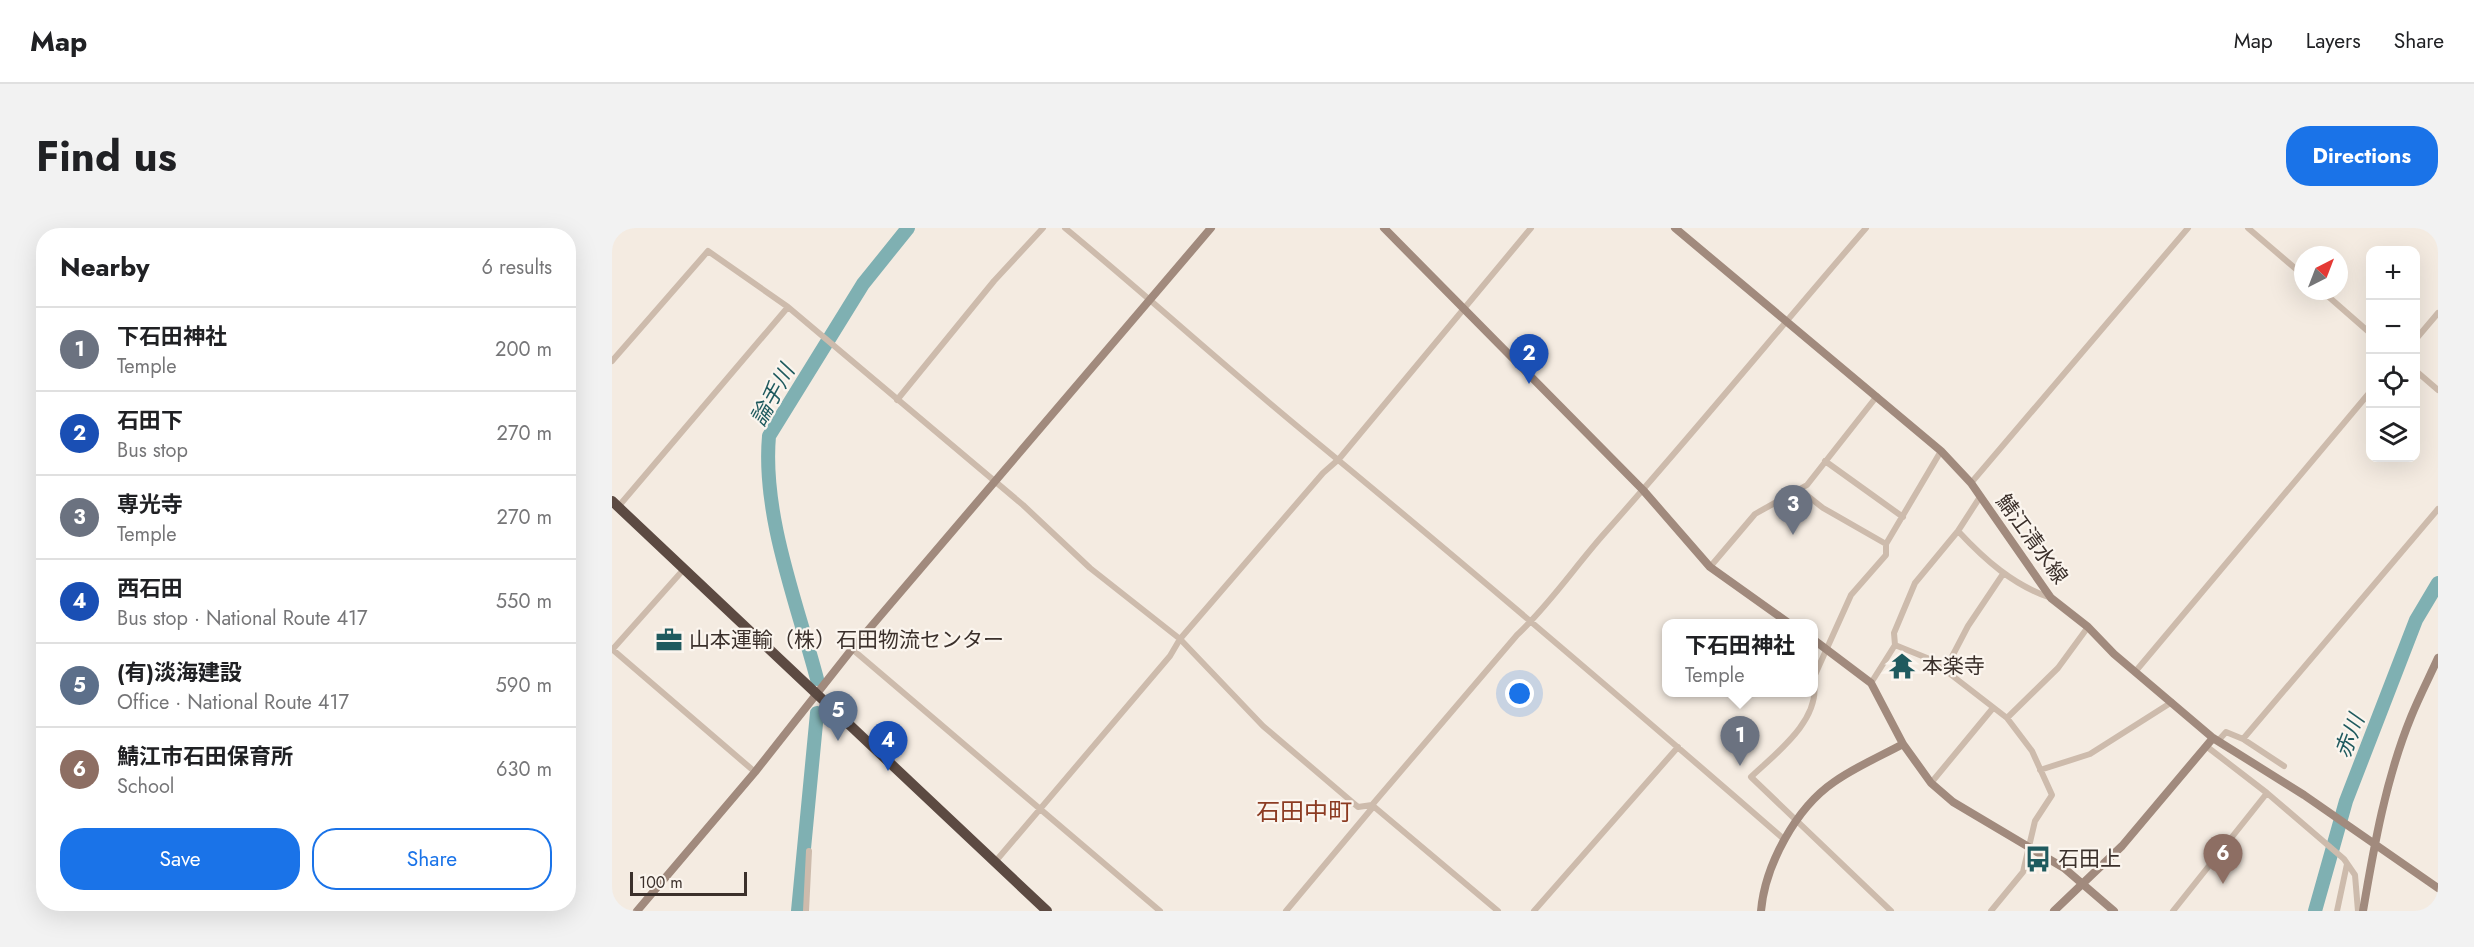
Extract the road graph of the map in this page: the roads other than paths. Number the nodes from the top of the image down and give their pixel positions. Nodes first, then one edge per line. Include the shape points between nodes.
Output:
1 (1043, 228) edge
2 (1065, 228) edge
3 (1211, 228) edge
4 (1384, 228) edge
5 (1531, 228) edge
6 (1675, 228) edge
7 (1866, 228) edge
8 (2188, 228) edge
9 (2248, 228) edge
10 (2294, 267) edge
11 (2332, 300) edge
12 (1150, 301) junction
13 (788, 308) junction
14 (1464, 309) junction
15 (2438, 313) edge
16 (1785, 322) junction
17 (2366, 330) edge
18 (2420, 333) edge
19 (612, 361) edge
20 (2420, 375) edge
21 (2438, 390) edge
22 (1877, 396) junction
23 (2366, 397) edge
24 (897, 400) junction
25 (1941, 451) junction
26 (1339, 459) junction
27 (1825, 461) junction
28 (993, 482) junction
29 (1971, 483) junction
30 (1799, 489) junction
31 (1643, 490) junction
32 (1980, 497) junction
33 (615, 504) edge
34 (2438, 509) edge
35 (1903, 517) junction
36 (1958, 531) junction
37 (1886, 544) junction
38 (1710, 567) junction
39 (684, 569) junction
40 (2004, 574) junction
41 (2051, 598) junction
42 (1783, 619) edge
43 (1533, 621) junction
44 (2088, 627) junction
45 (1180, 639) junction
46 (1818, 643) edge
47 (1895, 645) junction
48 (1826, 648) junction
49 (612, 649) edge
50 (852, 649) junction
51 (2438, 658) edge
52 (1818, 668) edge
53 (1945, 670) junction
54 (2135, 672) junction
55 (1872, 683) junction
56 (818, 695) junction
57 (1812, 697) edge
58 (2172, 702) junction
59 (1992, 708) junction
60 (2007, 718) junction
61 (2243, 739) junction
62 (2215, 740) junction
63 (1903, 744) junction
64 (2206, 746) junction
65 (1678, 747) junction
66 (2284, 766) dead end
67 (2040, 770) junction
68 (755, 772) junction
69 (1931, 783) junction
70 (2267, 793) junction
71 (1372, 806) junction
72 (1039, 808) junction
73 (1797, 823) junction
74 (1785, 840) junction
75 (2374, 845) junction
76 (2030, 849) junction
77 (809, 851) dead end
78 (995, 862) junction
79 (2347, 864) junction
80 (2082, 886) junction
81 (2438, 888) edge
82 (638, 911) edge
83 (806, 911) edge
84 (1047, 911) edge
85 (1160, 911) edge
86 (1286, 911) edge
87 (1498, 911) edge
88 (1534, 911) edge
89 (1761, 911) edge
90 (1891, 911) edge
91 (1991, 911) edge
92 (2054, 911) edge
93 (2114, 911) edge
94 (2173, 911) edge
95 (2337, 911) edge
96 (2358, 911) edge
97 (2363, 911) edge

1 - 24 street via 994,281
2 - 12 street
3 - 12 street
4 - 14 street
5 - 14 street
6 - 16 street, 鯖江清水線
7 - 16 street
8 - 29 street
9 - 10 street
11 - 17 street
12 - 26 street
12 - 28 street
13 - 19 street via 708,251
13 - 24 street
13 - 33 street
14 - 26 street
14 - 31 street
15 - 18 street
16 - 22 street, 鯖江清水線
16 - 31 street
20 - 21 street
22 - 25 street, 鯖江清水線
22 - 27 street
23 - 54 street
24 - 28 street
25 - 29 street, 鯖江清水線
25 - 35 street
26 - 43 street
26 - 45 street
27 - 30 street via 1807,485
27 - 35 street
28 - 45 street via 1090,568
28 - 50 street
29 - 32 street, 鯖江清水線
30 - 37 street via 1823,508
30 - 38 street via 1755,514
31 - 38 street
31 - 43 street
32 - 36 street
32 - 41 street, 鯖江清水線
33 - 39 highway
34 - 61 street
35 - 37 street
36 - 40 street
36 - 47 street via 1915,583 1894,633
37 - 48 street via 1886,555 1851,595
38 - 42 street
39 - 49 street
39 - 56 highway
40 - 41 street
40 - 53 street via 1968,626
41 - 44 street, 鯖江清水線
43 - 65 street
43 - 71 street
44 - 54 street, 鯖江清水線
44 - 60 street via 2058,668
45 - 71 street via 1263,726 1358,807
45 - 72 street via 1170,656
46 - 48 street
47 - 53 street via 1932,660
47 - 55 street
48 - 52 street
48 - 55 street
49 - 68 street
50 - 56 street
50 - 72 street
51 - 75 street via 2410,719
53 - 59 street
54 - 58 street, 鯖江清水線
55 - 63 street
56 - 68 street
56 - 78 highway
57 - 73 street via 1811,711 1796,733 1751,777
58 - 62 street, 鯖江清水線
58 - 67 street via 2090,754
59 - 60 street
59 - 69 street
60 - 67 street via 2024,737
61 - 62 street via 2226,732
61 - 66 street
62 - 64 street
62 - 75 street, 鯖江清水線 via 2304,795
63 - 69 street
63 - 73 street via 1820,792
64 - 70 street
64 - 80 street via 2122,846
65 - 74 street
65 - 88 street
67 - 76 street via 2052,795 2035,821
68 - 82 street
69 - 76 street via 1953,802
70 - 79 street
70 - 94 street
71 - 86 street
71 - 87 street
72 - 78 street
72 - 85 street
73 - 74 street
73 - 90 street
74 - 89 street via 1768,876
75 - 81 street, 鯖江清水線
75 - 97 street
76 - 80 street via 2064,868
76 - 91 street via 2023,872
77 - 83 street
78 - 84 highway
79 - 95 street
79 - 96 street via 2355,874
80 - 92 street
80 - 93 street

